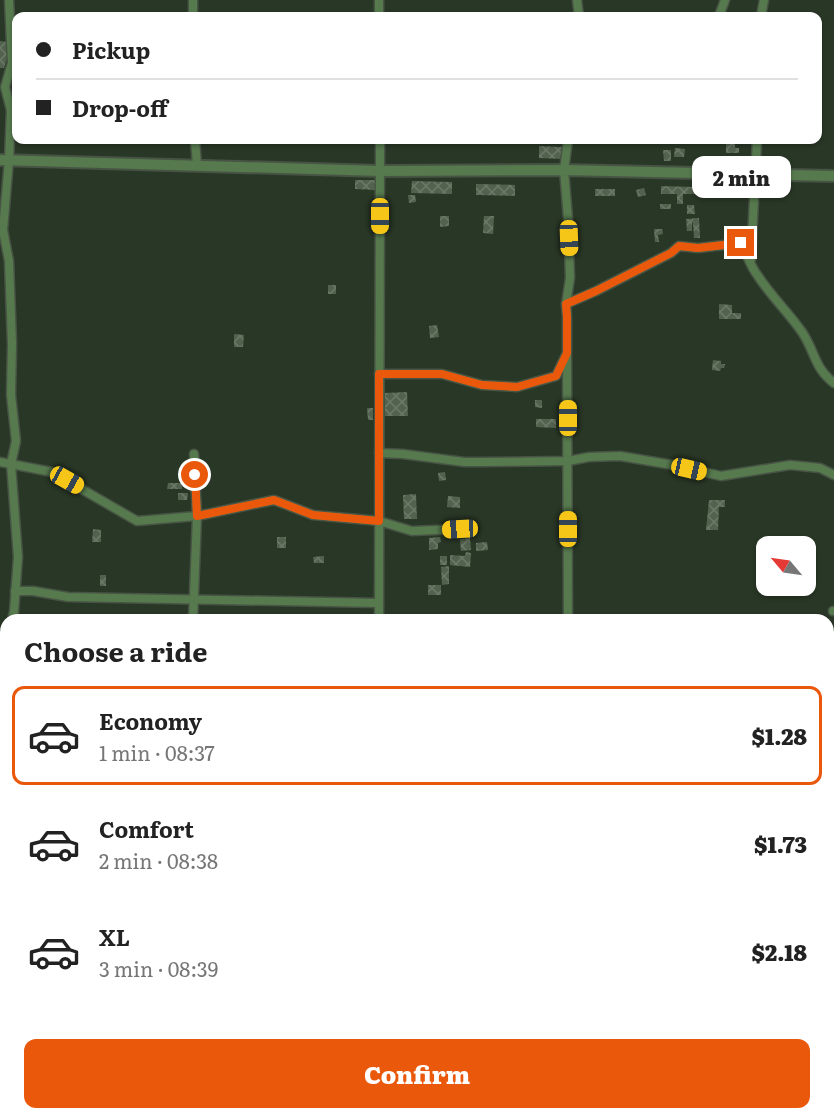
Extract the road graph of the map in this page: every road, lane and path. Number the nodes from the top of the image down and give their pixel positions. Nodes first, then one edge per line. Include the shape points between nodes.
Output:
1 (9, 0) edge
2 (195, 144) edge
3 (380, 144) edge
4 (567, 144) edge
5 (757, 144) edge
6 (4, 160) edge
7 (197, 165) junction
8 (564, 170) junction
9 (380, 171) junction
10 (756, 174) junction
11 (834, 176) edge
12 (750, 265) junction
13 (566, 304) junction
14 (567, 353) junction
15 (379, 374) junction
16 (834, 383) edge
17 (379, 453) junction
18 (194, 454) dead end
19 (568, 461) junction
20 (0, 462) edge
21 (11, 464) junction
22 (834, 475) edge
23 (197, 516) junction
24 (379, 521) junction
25 (460, 529) dead end
26 (15, 591) junction
27 (193, 599) junction
28 (379, 603) junction
29 (13, 614) edge
30 (193, 614) edge
31 (379, 614) edge
32 (568, 614) edge

1 - 6 street via 12,63 5,87 11,110
2 - 7 street
3 - 9 street
4 - 8 street
5 - 10 street
6 - 7 street
6 - 21 street via 3,230 9,261 11,395 16,441
7 - 9 street
8 - 9 street
8 - 10 street
8 - 13 street via 570,278
9 - 15 street
10 - 11 street
10 - 12 street
12 - 13 street via 741,243 679,246
12 - 16 street via 804,335 824,376
13 - 14 street
14 - 15 street via 556,376 517,387 482,385 442,374
14 - 19 street
15 - 17 street
17 - 19 street via 464,462
17 - 24 street
18 - 23 street
19 - 22 street via 621,456 721,476 790,465 820,468
19 - 32 street
20 - 21 street
21 - 23 street via 52,472 136,521
21 - 26 street via 18,557
23 - 24 street via 274,500 313,515
23 - 27 street
24 - 25 street via 412,531
24 - 28 street
26 - 27 street via 68,597
26 - 29 street
27 - 28 street
27 - 30 street
28 - 31 street

